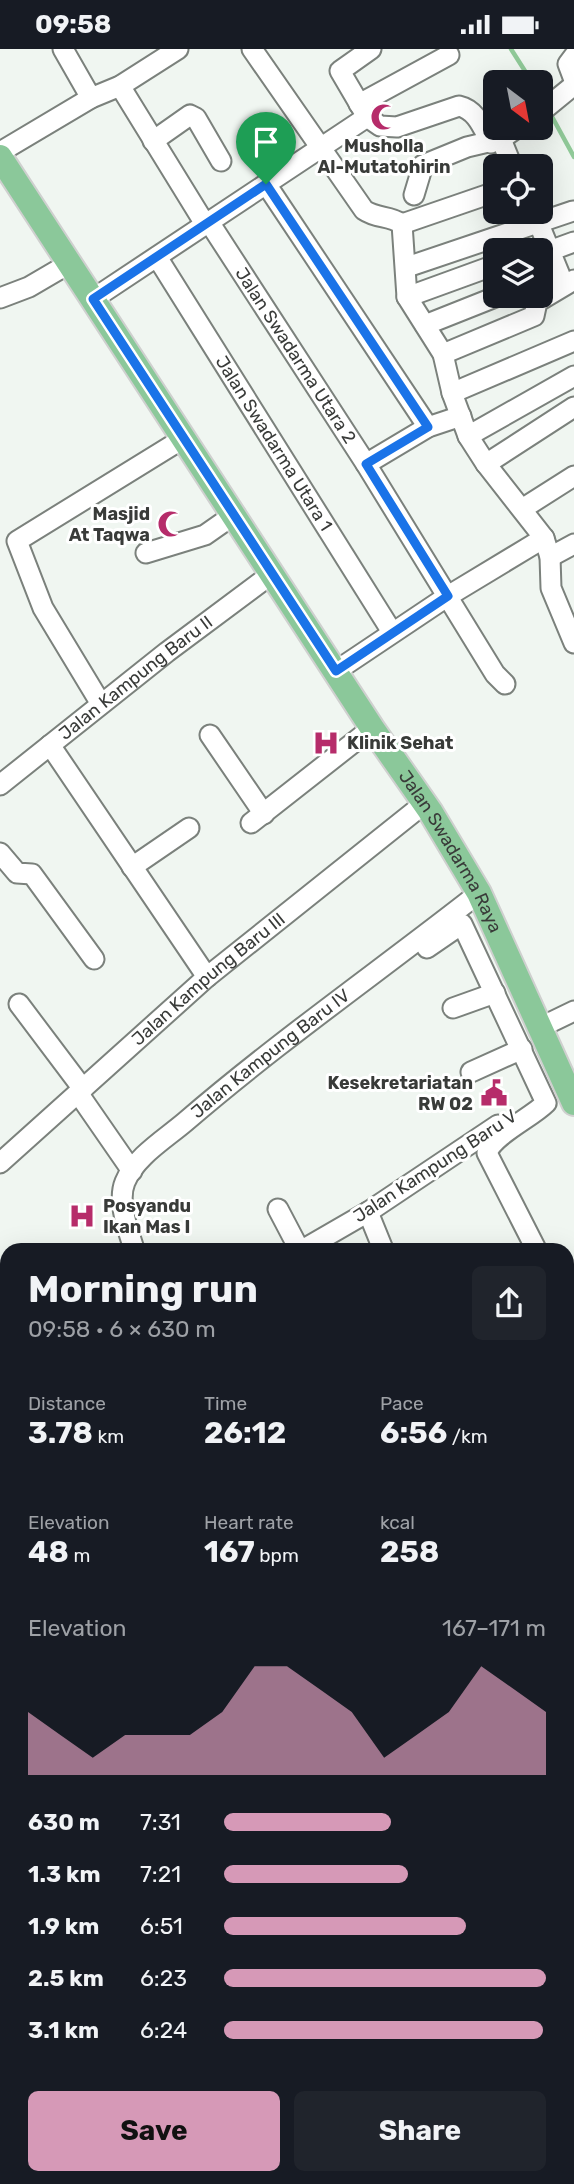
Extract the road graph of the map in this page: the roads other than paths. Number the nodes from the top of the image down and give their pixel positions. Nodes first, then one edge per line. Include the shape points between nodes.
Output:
1 (63, 49) edge
2 (178, 49) edge
3 (252, 49) edge
4 (371, 49) edge
5 (449, 55) dead end
6 (574, 57) edge
7 (574, 83) edge
8 (120, 86) junction
9 (92, 98) junction
10 (553, 103) edge
11 (363, 111) junction
12 (153, 141) junction
13 (496, 141) junction
14 (321, 145) junction
15 (0, 154) edge
16 (504, 154) edge
17 (221, 161) dead end
18 (266, 184) junction
19 (414, 195) dead end
20 (483, 196) edge
21 (573, 211) edge
22 (553, 214) edge
23 (207, 223) junction
24 (402, 224) junction
25 (519, 224) edge
26 (574, 242) edge
27 (553, 249) edge
28 (157, 257) junction
29 (68, 259) junction
30 (553, 262) edge
31 (407, 267) junction
32 (483, 269) edge
33 (569, 282) edge
34 (553, 290) edge
35 (2, 297) edge
36 (407, 297) junction
37 (93, 299) junction
38 (483, 302) edge
39 (536, 308) edge
40 (425, 325) junction
41 (574, 341) edge
42 (443, 353) junction
43 (574, 376) edge
44 (452, 393) junction
45 (574, 407) edge
46 (460, 416) junction
47 (428, 427) junction
48 (468, 436) junction
49 (184, 438) junction
50 (366, 464) junction
51 (486, 464) junction
52 (574, 476) edge
53 (522, 509) junction
54 (235, 514) junction
55 (574, 544) edge
56 (547, 547) junction
57 (146, 553) dead end
58 (273, 573) junction
59 (448, 596) junction
60 (566, 603) edge
61 (392, 632) junction
62 (574, 643) edge
63 (336, 671) junction
64 (505, 684) dead end
65 (101, 704) junction
66 (372, 728) junction
67 (209, 734) dead end
68 (50, 745) junction
69 (0, 785) edge
70 (425, 803) junction
71 (189, 828) dead end
72 (0, 853) edge
73 (132, 867) junction
74 (479, 893) junction
75 (427, 948) dead end
76 (94, 959) dead end
77 (206, 977) junction
78 (495, 993) junction
79 (19, 1004) dead end
80 (453, 1009) dead end
81 (574, 1011) edge
82 (541, 1027) junction
83 (522, 1049) junction
84 (471, 1073) dead end
85 (553, 1088) junction
86 (81, 1091) junction
87 (574, 1103) edge
88 (0, 1163) edge
89 (132, 1171) junction
90 (278, 1209) dead end
91 (368, 1212) junction
92 (132, 1243) edge
93 (296, 1243) edge
94 (314, 1243) edge
95 (381, 1243) edge
96 (533, 1243) edge

1 - 9 street
2 - 8 street
3 - 14 street
4 - 11 street via 340,71
5 - 11 street
6 - 7 street via 568,64
7 - 10 street
8 - 9 street
8 - 12 street, Jalan Swadarma Utara 2
9 - 15 street
11 - 13 street via 380,126 397,127 466,107
11 - 14 street
12 - 17 street via 190,115
12 - 23 street, Jalan Swadarma Utara 2
13 - 16 street
13 - 19 street via 467,146 423,165
14 - 18 street
14 - 24 street via 365,210 374,217 391,216
15 - 29 main road, Jalan Swadarma Raya
18 - 23 street
18 - 47 street
20 - 24 street
21 - 22 street
23 - 28 street
23 - 50 street, Jalan Swadarma Utara 2
24 - 31 street
25 - 31 street
26 - 27 street
28 - 37 street
28 - 61 street, Jalan Swadarma Utara 1
29 - 35 street
29 - 37 main road, Jalan Swadarma Raya
30 - 33 street
31 - 36 street
32 - 36 street
33 - 34 street
36 - 40 street
37 - 49 main road, Jalan Swadarma Raya
38 - 40 street
39 - 42 street via 534,316
40 - 42 street
41 - 44 street
42 - 44 street
43 - 48 street
44 - 46 street
45 - 51 street
46 - 47 street
46 - 48 street
47 - 50 street
48 - 51 street
49 - 54 main road, Jalan Swadarma Raya
49 - 65 street via 17,541 43,608
50 - 59 street, Jalan Swadarma Utara 2
51 - 53 street
52 - 53 street
53 - 56 street
54 - 57 street via 205,535
54 - 58 main road, Jalan Swadarma Raya
55 - 56 street
56 - 59 street
56 - 60 street via 551,588
58 - 63 main road, Jalan Swadarma Raya
58 - 65 street, Jalan Kampung Baru II
59 - 61 street
59 - 64 street, Jalan Swadarma Utara 2
60 - 62 street
61 - 63 street
63 - 66 main road, Jalan Swadarma Raya
65 - 68 street, Jalan Kampung Baru II
66 - 67 street via 258,819
66 - 70 main road, Jalan Swadarma Raya
68 - 69 street, Jalan Kampung Baru II
68 - 73 street
70 - 74 main road, Jalan Swadarma Raya
70 - 77 street, Jalan Kampung Baru III
71 - 73 street
72 - 76 street via 17,873 32,874
73 - 77 street
74 - 82 main road, Jalan Swadarma Raya
74 - 89 street, Jalan Kampung Baru IV via 238,1076
75 - 78 street via 462,924
77 - 86 street, Jalan Kampung Baru III
78 - 80 street
78 - 83 street
79 - 86 street
81 - 82 street
82 - 85 main road, Jalan Swadarma Raya
83 - 84 street
83 - 85 street
85 - 87 main road, Jalan Swadarma Raya
85 - 91 street, Jalan Kampung Baru V
85 - 96 street via 534,1116 492,1143 486,1153
86 - 88 street, Jalan Kampung Baru III
86 - 89 street
89 - 92 street via 124,1184 124,1218
90 - 93 street
91 - 94 street, Jalan Kampung Baru V
91 - 95 street

